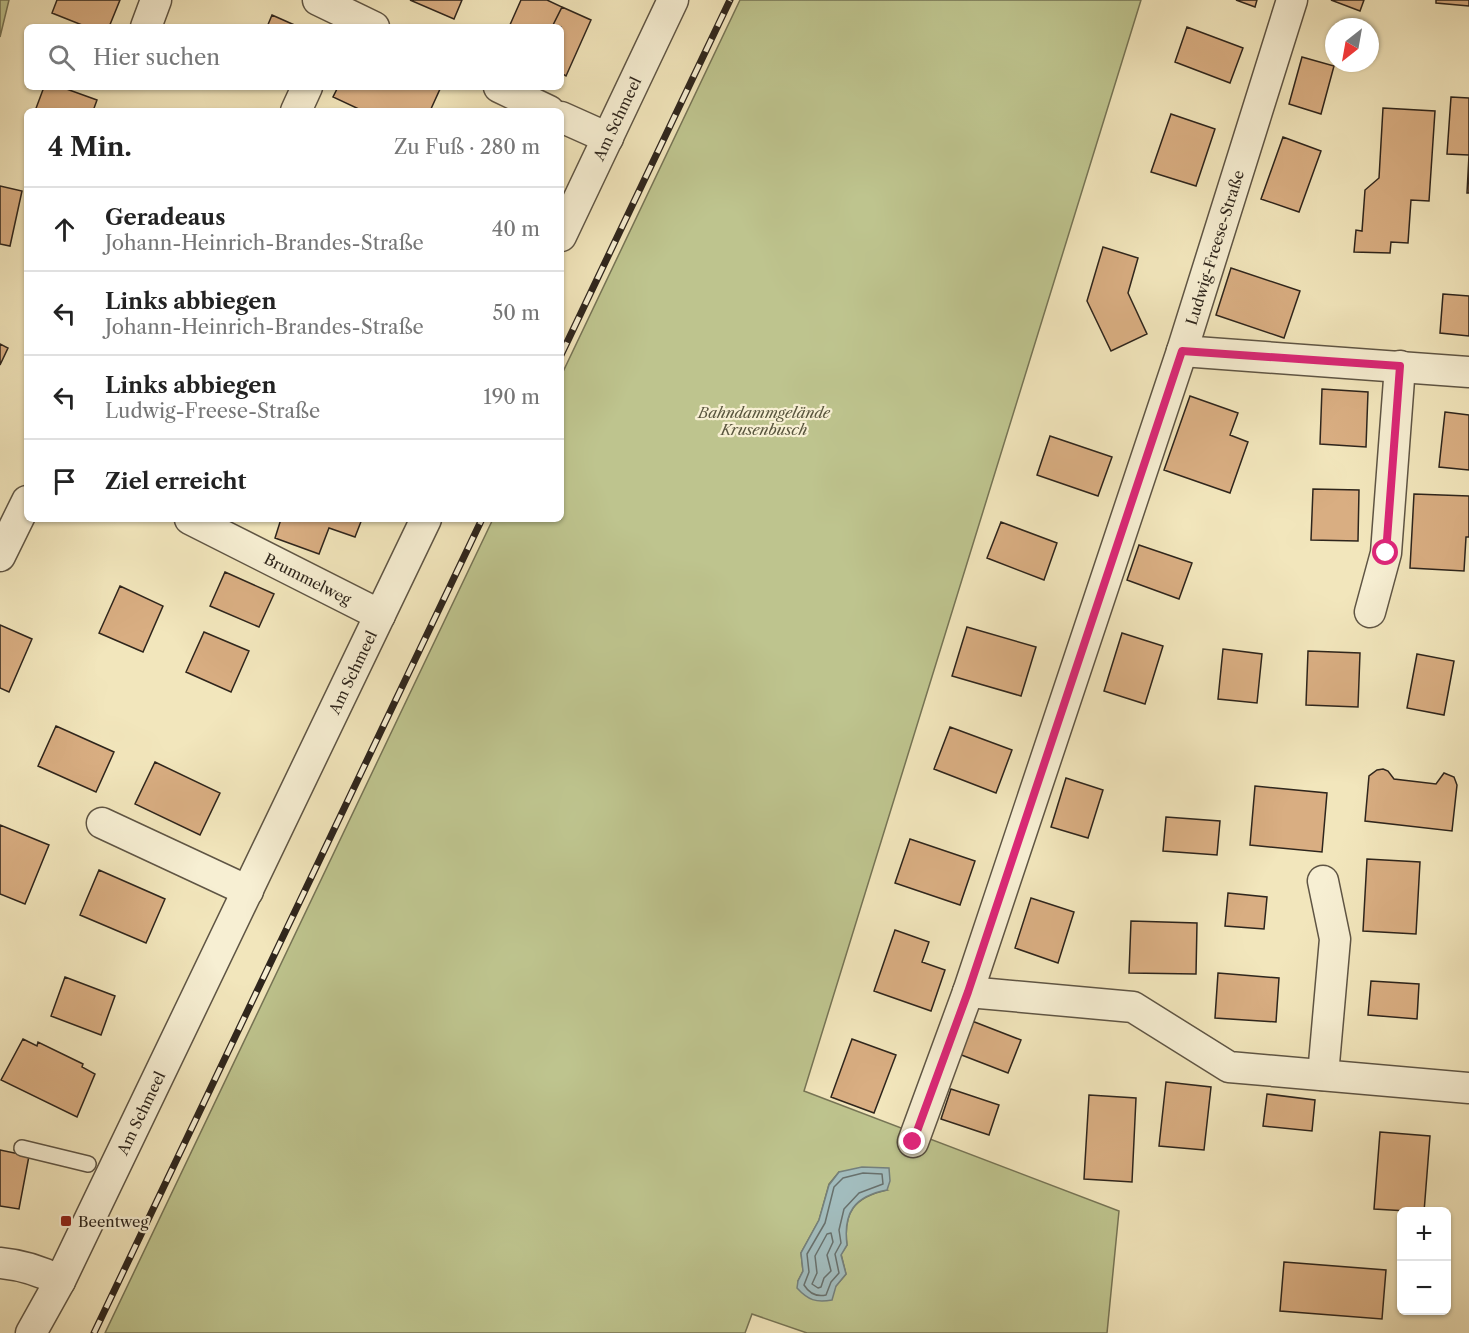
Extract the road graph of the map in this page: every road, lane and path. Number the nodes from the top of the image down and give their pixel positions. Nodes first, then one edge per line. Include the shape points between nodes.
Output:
1 (156, 0) edge
2 (673, 0) edge
3 (1292, 0) edge
4 (147, 24) edge
5 (306, 90) edge
6 (505, 90) edge
7 (298, 108) edge
8 (543, 108) edge
9 (564, 118) edge
10 (608, 138) junction
11 (564, 230) edge
12 (1182, 351) junction
13 (1400, 366) junction
14 (1469, 372) edge
15 (24, 507) edge
16 (204, 522) edge
17 (425, 522) edge
18 (240, 530) edge
19 (0, 556) edge
20 (1370, 612) dead end
21 (380, 615) junction
22 (102, 822) dead end
23 (1323, 881) dead end
24 (248, 891) junction
25 (968, 992) junction
26 (1323, 1075) junction
27 (1469, 1088) edge
28 (913, 1142) dead end
29 (22, 1148) dead end
30 (88, 1164) dead end
31 (0, 1263) edge
32 (60, 1281) junction
33 (31, 1333) edge

1 - 4 street
2 - 10 street, Am Schmeel
3 - 12 street, Ludwig-Freese-Straße
5 - 7 street
6 - 8 street
9 - 10 street
10 - 11 street, Am Schmeel
12 - 13 street
12 - 25 street, Ludwig-Freese-Straße
13 - 14 street
13 - 20 street via 1386,553
15 - 19 street
16 - 18 street, Brummelweg
17 - 21 street, Am Schmeel
18 - 21 street, Brummelweg
21 - 24 street, Am Schmeel
22 - 24 street
23 - 26 street via 1335,939
24 - 32 street, Am Schmeel
25 - 26 street via 1132,1007 1229,1067
25 - 28 street, Ludwig-Freese-Straße
26 - 27 street
29 - 30 lane
31 - 32 street via 42,1272
32 - 33 street, Am Schmeel

